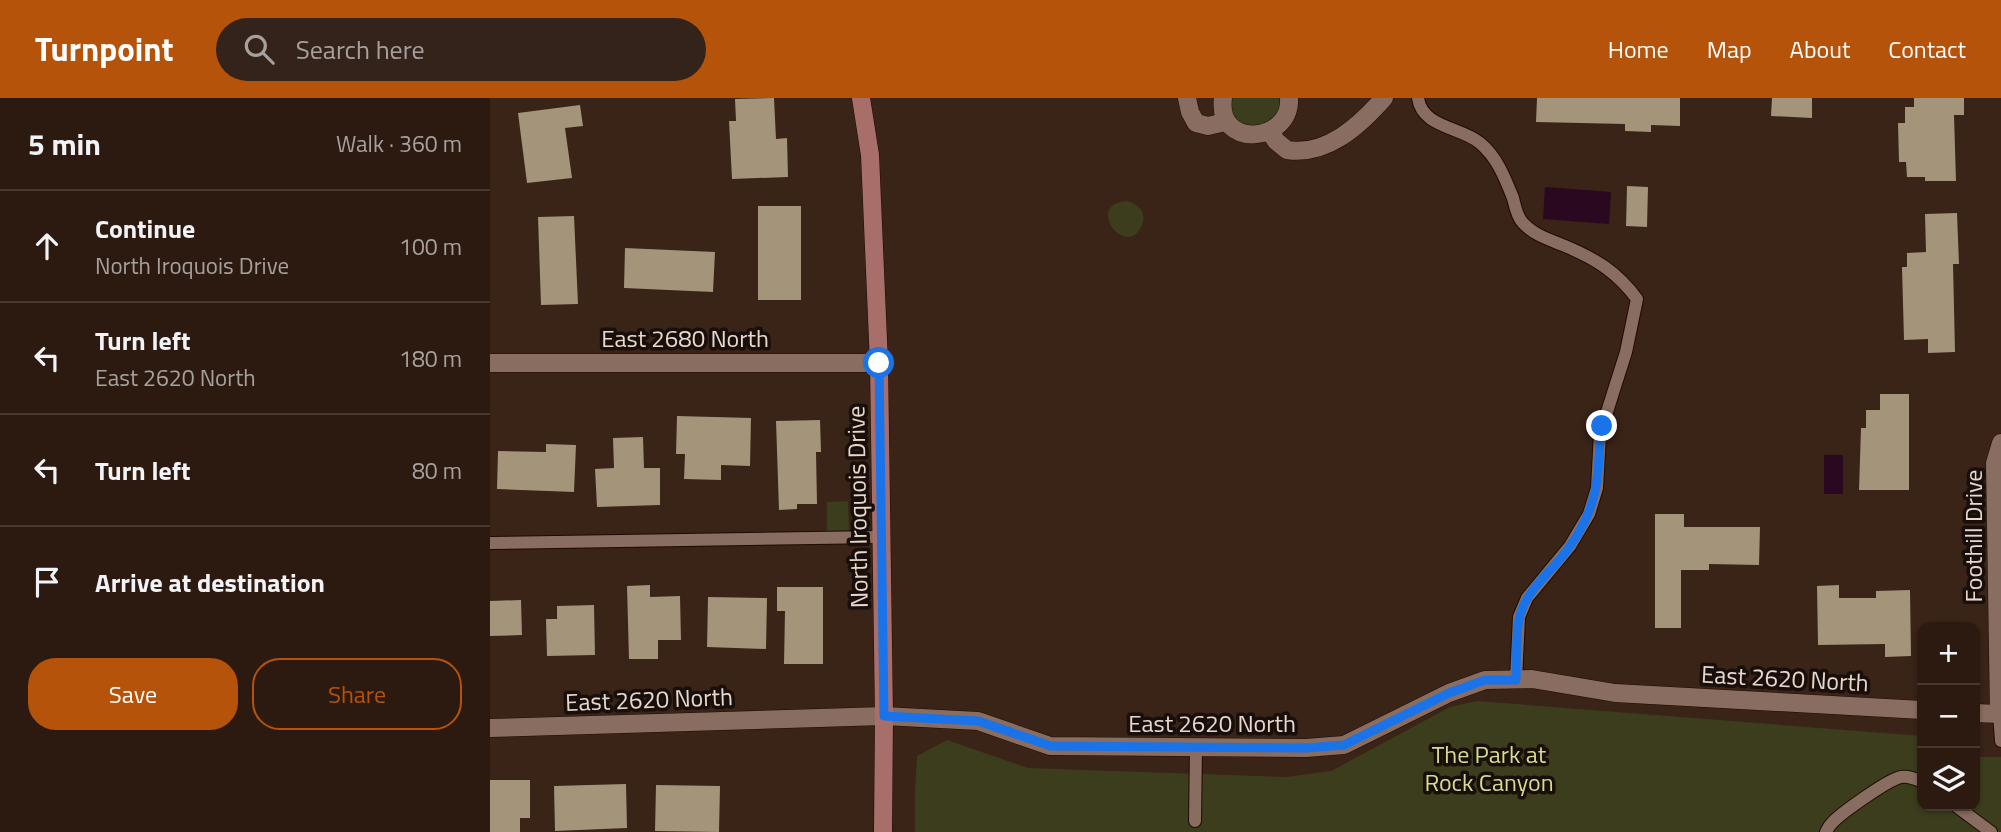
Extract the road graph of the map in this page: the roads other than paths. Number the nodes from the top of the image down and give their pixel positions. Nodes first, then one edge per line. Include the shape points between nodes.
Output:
1 (861, 98) edge
2 (1187, 98) edge
3 (1223, 98) edge
4 (1289, 98) edge
5 (1384, 98) edge
6 (1418, 98) edge
7 (1225, 122) junction
8 (1270, 131) junction
9 (490, 363) edge
10 (879, 363) junction
11 (2001, 443) edge
12 (882, 537) junction
13 (490, 543) edge
14 (1516, 680) junction
15 (1917, 710) edge
16 (1980, 713) edge
17 (1999, 714) junction
18 (884, 716) junction
19 (490, 728) edge
20 (2001, 741) edge
21 (1196, 747) junction
22 (1917, 780) edge
23 (1963, 811) edge
24 (1195, 821) dead end
25 (883, 832) edge
26 (1826, 832) edge
27 (1991, 832) edge

1 - 10 street, North Iroquois Drive via 870,155
2 - 7 street via 1196,123
3 - 7 street
4 - 8 street via 1282,122
5 - 8 street via 1354,128 1311,150 1287,150
6 - 14 lane via 1427,116 1478,141 1491,154 1521,221 1538,235 1608,267 1637,299 1600,434 1597,488 1589,514 1570,546 1527,598 1519,617
7 - 8 street via 1243,134
9 - 10 street, East 2680 North
10 - 12 street, North Iroquois Drive
11 - 17 street, Foothill Drive via 1995,463
12 - 13 lane
12 - 18 street, North Iroquois Drive
14 - 15 street, East 2620 North via 1615,693
14 - 21 street, East 2620 North via 1485,680 1449,693 1344,745
16 - 17 street
17 - 20 lane
18 - 19 street, East 2620 North
18 - 21 street, East 2620 North via 978,721 1051,746
18 - 25 street, North Iroquois Drive
21 - 24 lane
22 - 26 lane via 1903,776 1891,781 1837,817
23 - 27 lane

